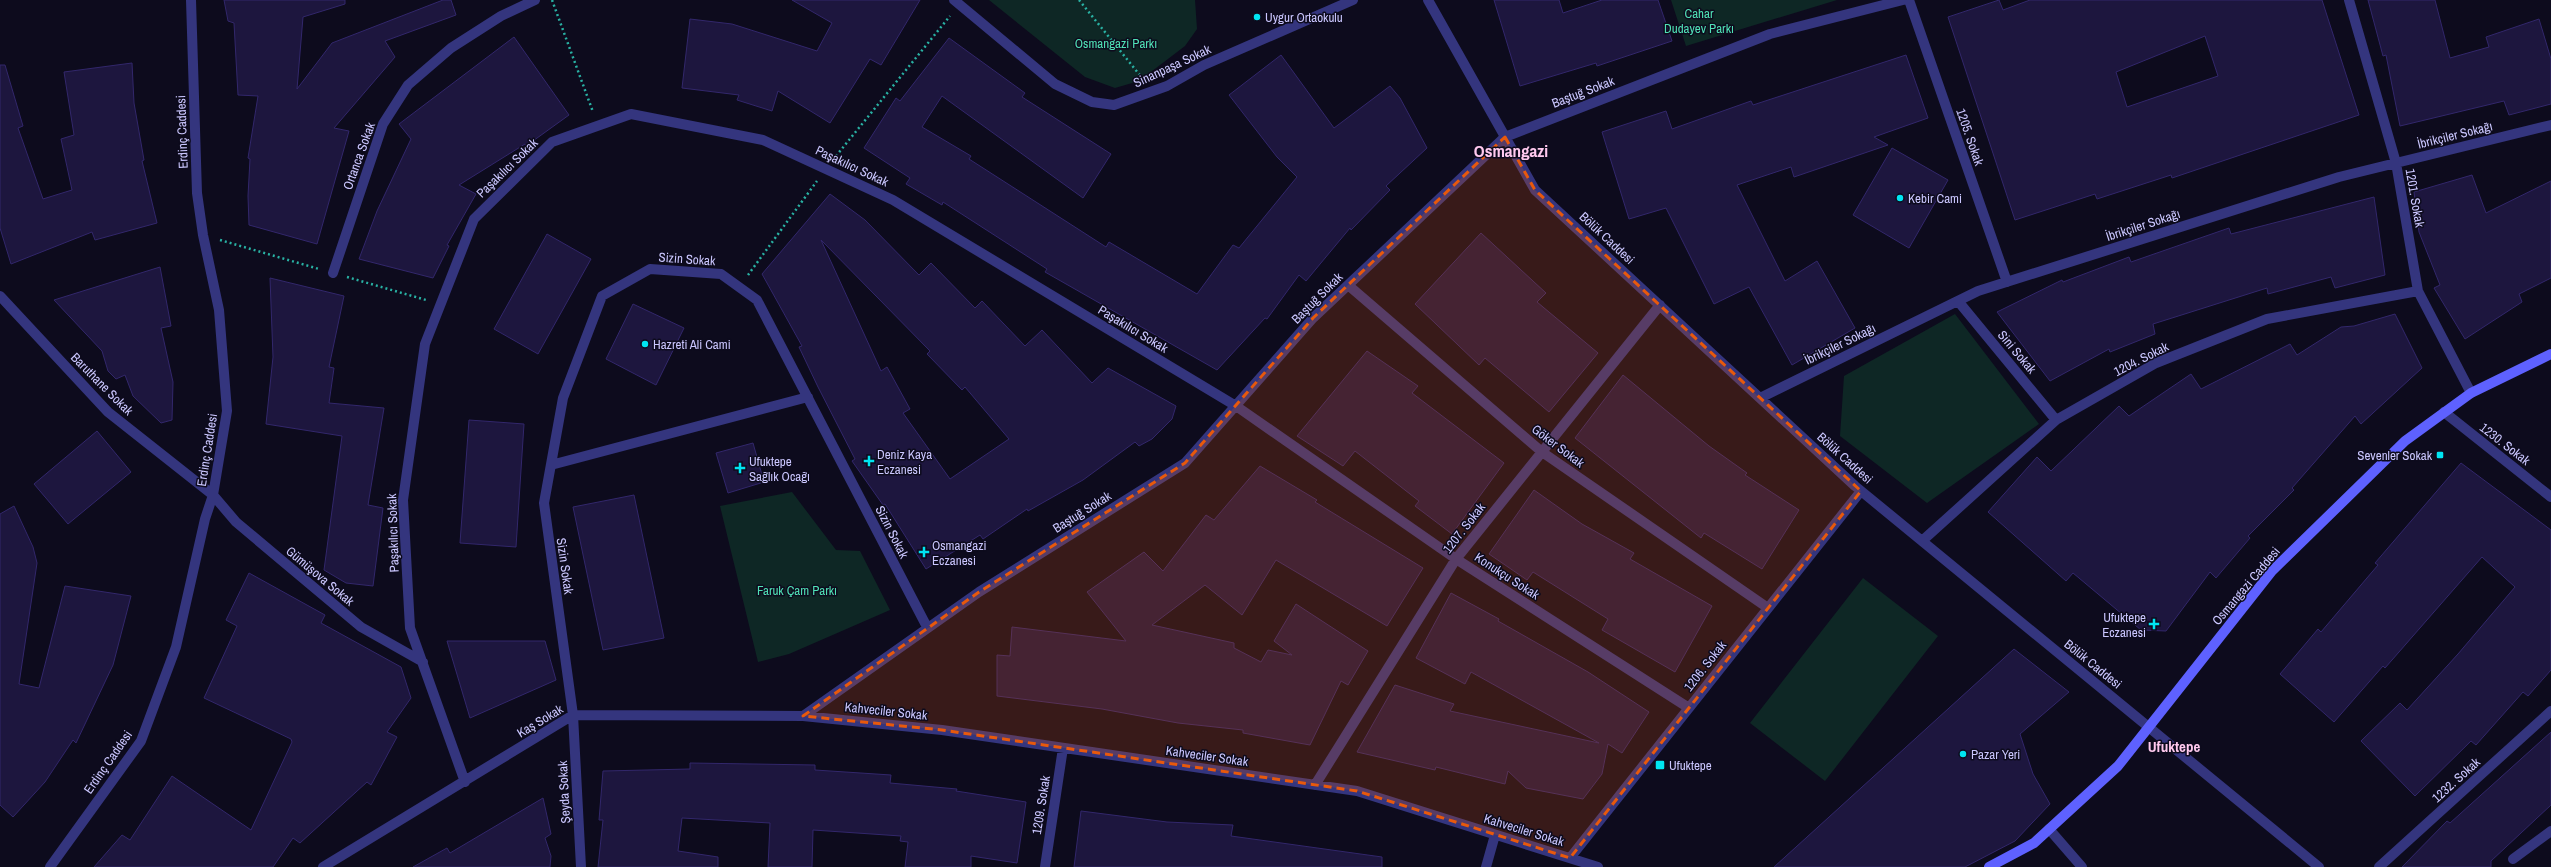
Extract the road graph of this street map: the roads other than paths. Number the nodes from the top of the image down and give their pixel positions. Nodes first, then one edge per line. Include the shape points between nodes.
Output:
1 (191, 0) edge
2 (535, 0) edge
3 (1353, 0) edge
4 (1428, 0) edge
5 (1904, 0) edge
6 (1909, 0) edge
7 (2349, 0) edge
8 (957, 2) edge
9 (2551, 126) edge
10 (1505, 137) junction
11 (2396, 163) junction
12 (333, 273) dead end
13 (2007, 282) junction
14 (1348, 285) junction
15 (2418, 290) junction
16 (0, 296) edge
17 (1958, 301) junction
18 (1660, 305) junction
19 (2551, 354) edge
20 (2471, 393) junction
21 (808, 397) junction
22 (1760, 398) junction
23 (1236, 406) junction
24 (2444, 412) junction
25 (2056, 420) junction
26 (1542, 452) junction
27 (551, 465) junction
28 (1861, 491) junction
29 (213, 495) junction
30 (2551, 497) edge
31 (1922, 540) junction
32 (1456, 559) junction
33 (1768, 608) junction
34 (927, 627) junction
35 (423, 662) junction
36 (1689, 708) junction
37 (2551, 711) edge
38 (573, 715) junction
39 (803, 716) junction
40 (2149, 727) junction
41 (1063, 748) junction
42 (465, 782) junction
43 (1315, 785) junction
44 (2049, 828) junction
45 (2551, 831) edge
46 (1495, 835) junction
47 (1570, 858) junction
48 (2513, 859) dead end
49 (50, 867) edge
50 (323, 867) edge
51 (582, 867) edge
52 (1045, 867) edge
53 (1486, 867) edge
54 (1598, 867) edge
55 (1990, 867) edge
56 (2082, 867) edge
57 (2319, 867) edge
58 (2379, 867) edge

1 - 29 street, Erdinç Caddesi via 197,193 219,310 227,411
2 - 12 street, Ortanca Sokak via 501,16 451,48 408,85 383,124
3 - 8 street, Sinanpaşa Sokak via 1204,65 1154,91 1114,105 1092,102 1055,84
4 - 10 street, Bölük Caddesi
5 - 10 street, Baştuğ Sokak via 1770,34
6 - 13 street, 1205. Sokak
7 - 11 street, 1201. Sokak
9 - 11 street, İbrikçiler Sokağı
10 - 14 street, Baştuğ Sokak
10 - 18 street, Bölük Caddesi via 1535,190
11 - 13 street, İbrikçiler Sokağı via 2339,177
11 - 15 street, 1201. Sokak
13 - 17 street, İbrikçiler Sokağı via 1978,291
14 - 23 street, Baştuğ Sokak via 1313,318
14 - 26 street, Göker Sokak
15 - 20 street, 1201. Sokak
15 - 25 street, 1204. Sokak via 2267,320 2156,363
16 - 29 street, Baruthane Sokak via 108,412
17 - 22 street, İbrikçiler Sokağı
17 - 25 street, Sini Sokak
18 - 22 street, Bölük Caddesi
18 - 26 street, 1207. Sokak
19 - 20 main road, Osmangazi Caddesi
20 - 24 main road, Osmangazi Caddesi
21 - 27 street
21 - 27 street, Sizin Sokak via 757,300 721,274 650,269 602,296 563,398
21 - 34 street, Sizin Sokak
22 - 28 street, Bölük Caddesi
23 - 32 street, Konukçu Sokak
23 - 34 street, Baştuğ Sokak via 1185,463
23 - 35 street, Paşakılıcı Sokak via 893,200 763,140 631,114 552,142 474,219 425,344 403,500 410,628
24 - 30 street, 1230. Sokak
24 - 40 main road, Osmangazi Caddesi via 2405,441 2272,571
25 - 31 street, 1204. Sokak
26 - 32 street, 1207. Sokak
26 - 33 street, Göker Sokak
27 - 38 street, Sizin Sokak via 544,503
28 - 31 street, Bölük Caddesi
28 - 33 street, 1206. Sokak
29 - 35 street, Gümüşova Sokak via 236,522 361,627
29 - 49 street, Erdinç Caddesi via 205,519 176,647 141,741
31 - 40 street, Bölük Caddesi
32 - 36 street, Konukçu Sokak
32 - 43 street, 1207. Sokak
33 - 36 street, 1206. Sokak
34 - 39 street, Baştuğ Sokak
35 - 42 street, Paşakılıcı Sokak
36 - 47 street, 1206. Sokak
37 - 58 street, 1232. Sokak
38 - 39 street, Kaş Sokak
38 - 42 street, Kaş Sokak
38 - 51 street, Şeyda Sokak
39 - 41 street, Kahveciler Sokak via 942,730
40 - 44 main road, Osmangazi Caddesi via 2118,766
40 - 57 street, Bölük Caddesi
41 - 43 street, Kahveciler Sokak
41 - 52 street, 1209. Sokak
42 - 50 street, Kaş Sokak
43 - 46 street, Kahveciler Sokak via 1357,791
44 - 55 main road, Osmangazi Caddesi via 2034,843
44 - 56 street
45 - 48 street
46 - 47 street, Kahveciler Sokak
46 - 53 street
47 - 54 street, Kahveciler Sokak

